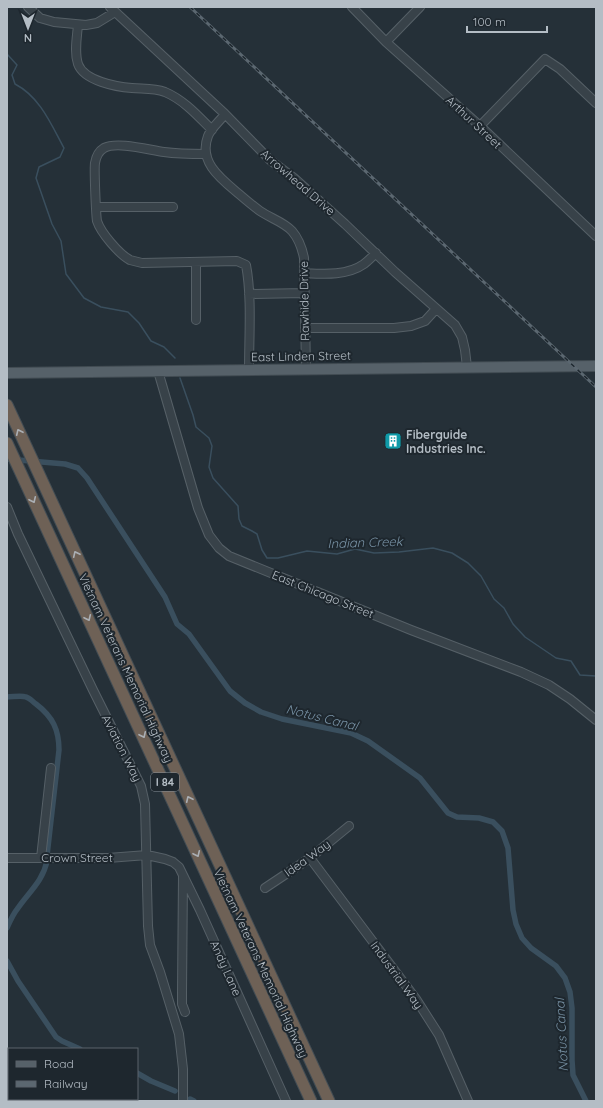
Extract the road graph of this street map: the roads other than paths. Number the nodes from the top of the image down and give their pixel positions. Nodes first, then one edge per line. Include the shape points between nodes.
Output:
1 (28, 7) edge
2 (352, 7) edge
3 (420, 7) edge
4 (112, 9) edge
5 (78, 25) junction
6 (386, 42) junction
7 (596, 104) edge
8 (226, 114) junction
9 (480, 126) junction
10 (212, 130) junction
11 (206, 154) junction
12 (96, 207) junction
13 (173, 207) dead end
14 (596, 236) edge
15 (376, 253) junction
16 (196, 262) junction
17 (304, 273) junction
18 (249, 294) junction
19 (304, 294) junction
20 (436, 309) junction
21 (196, 320) dead end
22 (305, 328) junction
23 (596, 366) edge
24 (467, 367) junction
25 (249, 370) junction
26 (306, 370) junction
27 (158, 371) junction
28 (7, 373) edge
29 (7, 405) edge
30 (7, 443) edge
31 (7, 507) edge
32 (596, 720) edge
33 (51, 768) dead end
34 (348, 826) dead end
35 (147, 855) junction
36 (7, 858) edge
37 (41, 858) junction
38 (310, 858) junction
39 (183, 873) junction
40 (265, 888) dead end
41 (182, 992) junction
42 (168, 996) junction
43 (185, 1012) dead end
44 (183, 1101) edge
45 (286, 1101) edge
46 (311, 1101) edge
47 (329, 1101) edge
48 (468, 1101) edge

1 - 5 street via 40,18
2 - 6 street, Arthur Street
3 - 6 street
4 - 5 street via 97,23
4 - 8 street, Arrowhead Drive
5 - 10 street via 77,56 79,66 86,74 113,86 149,88 164,92 180,100
6 - 9 street, Arthur Street
7 - 9 street via 560,69 545,59
8 - 10 street
8 - 15 street, Arrowhead Drive via 270,160 294,178
9 - 14 street, Arthur Street
10 - 11 street
11 - 12 street via 183,154 116,146 103,149 95,165
11 - 17 street, Rawhide Drive via 212,170 221,179 259,211 290,229 298,238 302,247
12 - 13 street
12 - 16 street via 97,220 104,233 114,246 130,259 142,263
15 - 17 street via 363,265 350,271
15 - 20 street, Arrowhead Drive
16 - 18 street via 237,261 246,265
16 - 21 street
17 - 19 street, Rawhide Drive
18 - 19 street
18 - 25 street
19 - 22 street, Rawhide Drive
20 - 22 street via 424,321 411,326
20 - 24 street, Arrowhead Drive via 455,325 462,337
22 - 26 street, Rawhide Drive
23 - 24 main road, East Linden Street
24 - 26 main road, East Linden Street
25 - 26 main road, East Linden Street
25 - 27 main road, East Linden Street
27 - 28 main road, East Linden Street
27 - 32 street, East Chicago Street via 208,535 229,556 521,672 550,685
47 -> 29 highway, Vietnam Veterans Memorial Highway / I 84
30 -> 46 highway, Vietnam Veterans Memorial Highway / I 84
31 - 35 street, Aviation Way via 141,786 145,804
33 - 37 street
34 - 38 street, Idea Way
35 - 37 street, Crown Street
35 - 39 street, Andy Lane via 174,862
35 - 42 street, Aviation Way via 150,945
36 - 37 street, Crown Street
38 - 40 street, Idea Way
38 - 48 street, Industrial Way via 416,999 439,1034
39 - 41 street
39 - 45 street, Andy Lane
41 - 42 street
41 - 43 street
42 - 44 street, Aviation Way via 179,1034

